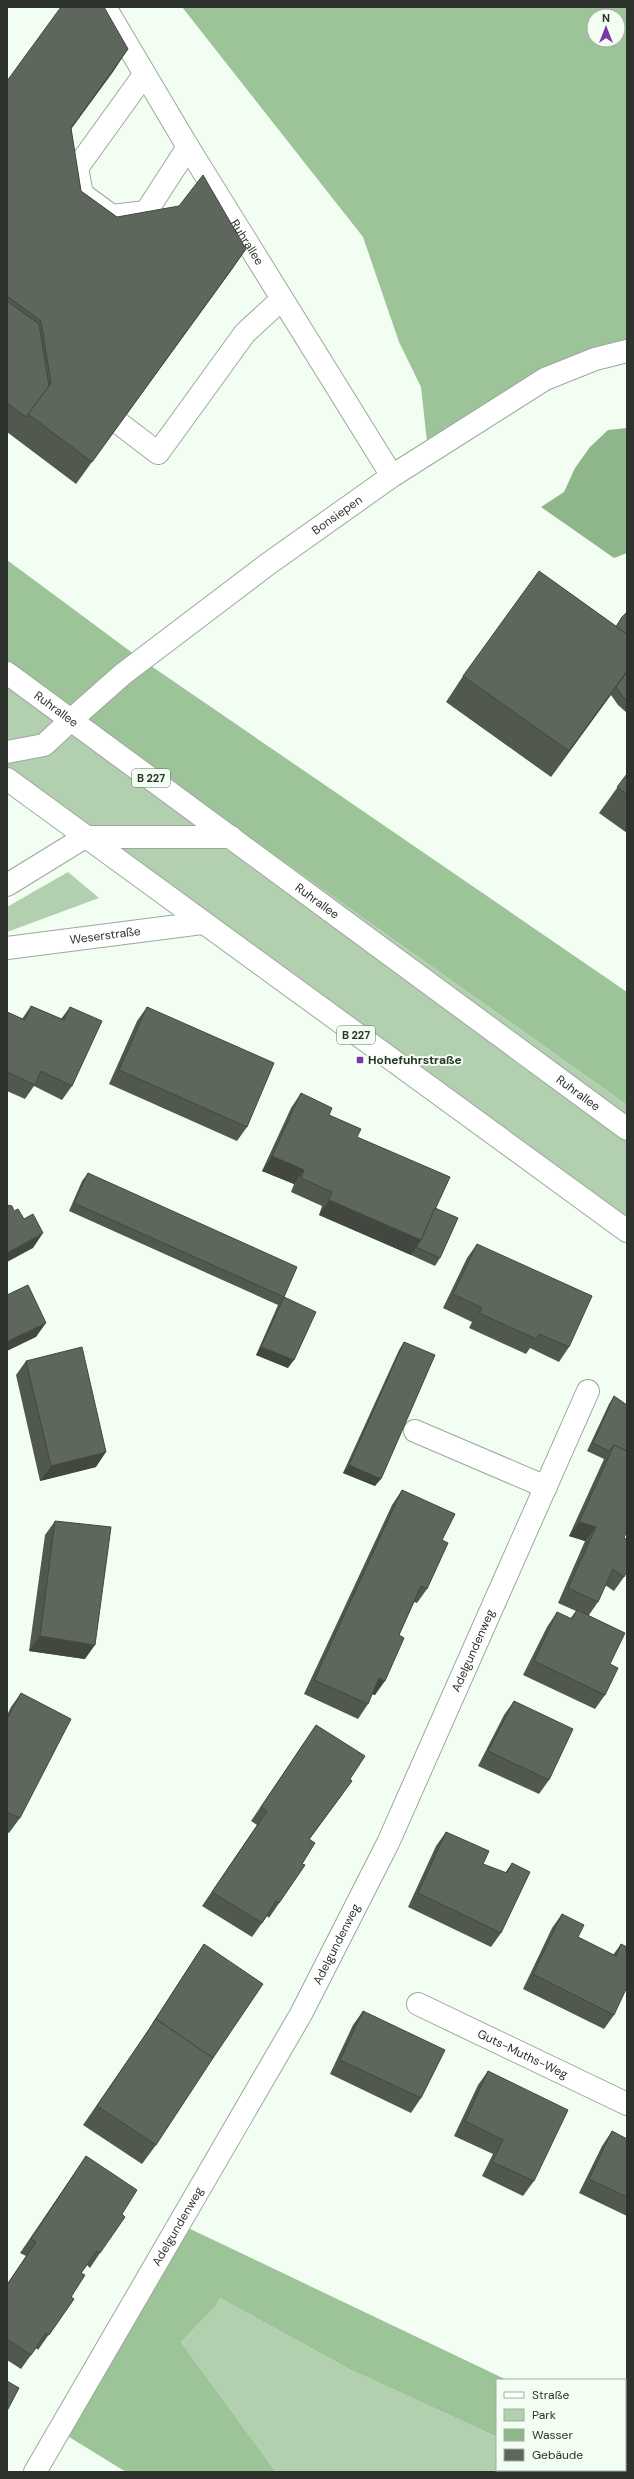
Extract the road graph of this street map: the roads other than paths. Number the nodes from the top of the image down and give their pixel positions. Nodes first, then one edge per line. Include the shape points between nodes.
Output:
1 (105, 7) edge
2 (144, 75) junction
3 (188, 147) junction
4 (282, 299) junction
5 (627, 351) edge
6 (120, 424) edge
7 (392, 476) junction
8 (7, 673) edge
9 (71, 720) junction
10 (7, 752) edge
11 (7, 779) edge
12 (85, 837) junction
13 (231, 837) junction
14 (7, 885) edge
15 (202, 923) junction
16 (7, 948) edge
17 (627, 1129) edge
18 (627, 1231) edge
19 (588, 1391) dead end
20 (415, 1431) dead end
21 (546, 1487) junction
22 (418, 2004) dead end
23 (627, 2104) edge
24 (36, 2472) edge

1 - 2 street, Ruhrallee
2 - 3 street, Ruhrallee
2 - 3 street via 77,168 82,194 112,216 146,212
3 - 4 street, Ruhrallee
4 - 6 street via 245,333 158,453
4 - 7 street, Ruhrallee
5 - 7 street, Bonsiepen via 595,359 545,379
7 - 9 street, Bonsiepen via 268,564 123,674
8 - 9 street, Ruhrallee / B 227
9 - 10 street, Bonsiepen via 44,745
9 - 13 street, Ruhrallee / B 227
11 - 12 street, B 227
12 - 13 street
12 - 14 street
12 - 15 street, B 227
13 - 17 street, Ruhrallee / B 227
15 - 16 street, Weserstraße
15 - 18 street, B 227
19 - 21 street, Adelgundenweg
20 - 21 street
21 - 24 street, Adelgundenweg via 388,1843 301,2014
22 - 23 street, Guts-Muths-Weg

